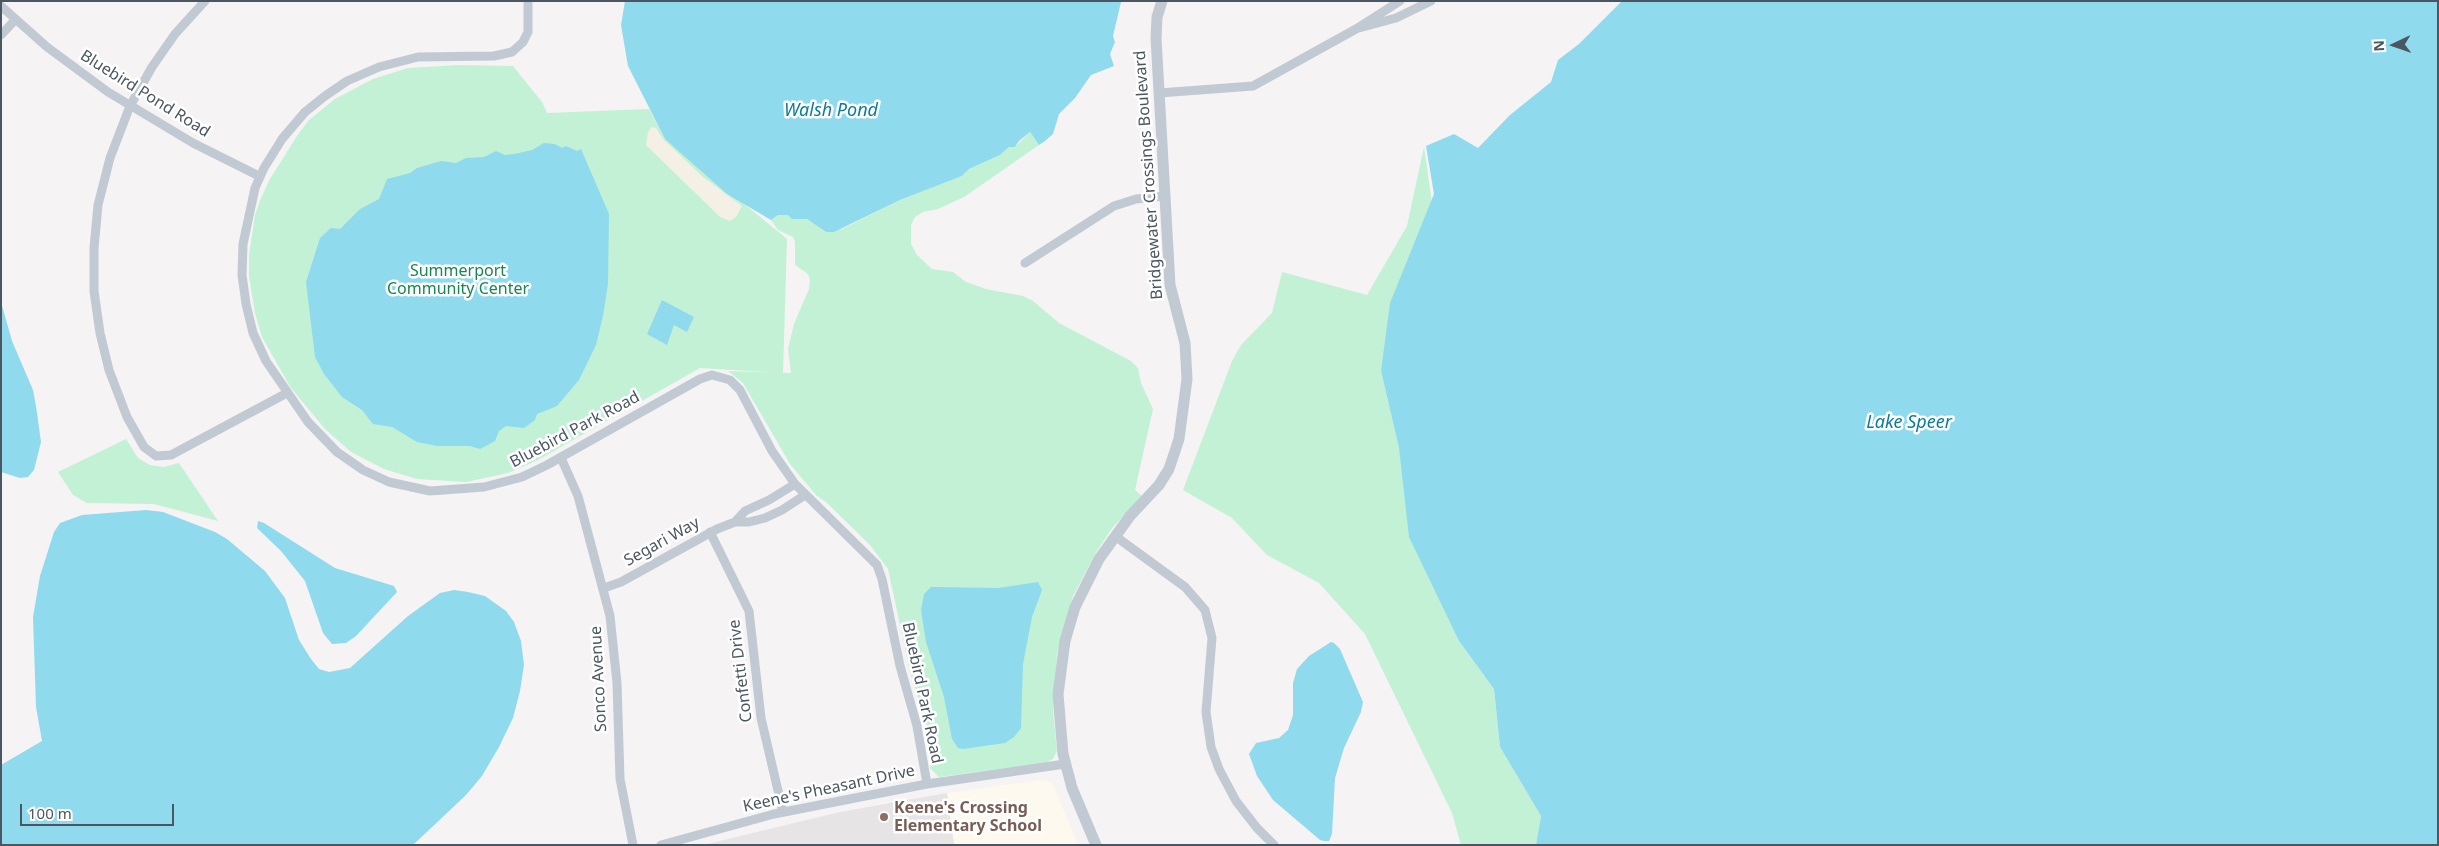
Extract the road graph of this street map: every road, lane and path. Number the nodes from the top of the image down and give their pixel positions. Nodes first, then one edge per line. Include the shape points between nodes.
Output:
1 (205, 1) edge
2 (528, 1) edge
3 (1162, 1) edge
4 (1400, 1) edge
5 (1431, 1) edge
6 (1, 6) edge
7 (15, 20) junction
8 (1356, 29) junction
9 (1, 35) edge
10 (1159, 93) junction
11 (130, 106) junction
12 (259, 176) junction
13 (1165, 196) junction
14 (1025, 263) dead end
15 (286, 393) junction
16 (560, 458) junction
17 (795, 484) junction
18 (805, 495) junction
19 (735, 522) junction
20 (710, 532) junction
21 (1115, 536) junction
22 (604, 588) junction
23 (1065, 764) junction
24 (927, 784) junction
25 (783, 812) junction
26 (633, 845) edge
27 (662, 845) edge
28 (1096, 845) edge
29 (1274, 845) edge

1 - 11 street via 164,48
2 - 12 street, Bluebird Park Road via 528,32 516,49 494,56 409,58 353,78 305,112 282,139
3 - 10 street, Bridgewater Crossings Boulevard via 1156,38
4 - 8 street
5 - 8 street via 1396,18
6 - 7 street, Bluebird Pond Road
7 - 9 street
7 - 11 street, Bluebird Pond Road via 68,64
8 - 10 street via 1253,86
10 - 13 street, Bridgewater Crossings Boulevard
11 - 12 street, Bluebird Pond Road
11 - 15 street via 103,181 96,220 93,269 97,319 109,370 141,444 156,456 171,455
12 - 15 street, Bluebird Park Road via 245,226 244,289 256,340
13 - 14 street via 1136,199 1114,206
13 - 21 street, Bridgewater Crossings Boulevard via 1171,293 1188,362 1181,428 1164,478
15 - 16 street, Bluebird Park Road via 316,432 337,452 363,470 403,486 442,491 484,488 522,477
16 - 17 street, Bluebird Park Road via 700,379 719,375 740,390 772,451
16 - 22 street, Sonco Avenue via 578,496
17 - 18 street, Bluebird Park Road
17 - 19 street, Segari Way via 745,511
18 - 19 street, Segari Way via 766,518
18 - 24 street, Bluebird Park Road via 868,554 880,572 917,726
19 - 20 street, Segari Way
20 - 22 street, Segari Way via 621,582
20 - 25 street, Confetti Drive via 749,611 761,718
21 - 23 street, Bridgewater Crossings Boulevard via 1086,582 1065,641 1058,694
21 - 29 street via 1185,587 1205,610 1212,638 1206,712 1211,747 1236,801
22 - 26 street, Sonco Avenue via 615,658 620,779
23 - 24 street, Keene's Pheasant Drive
23 - 28 street, Bridgewater Crossings Boulevard
24 - 25 street, Keene's Pheasant Drive
25 - 27 street, Keene's Pheasant Drive

